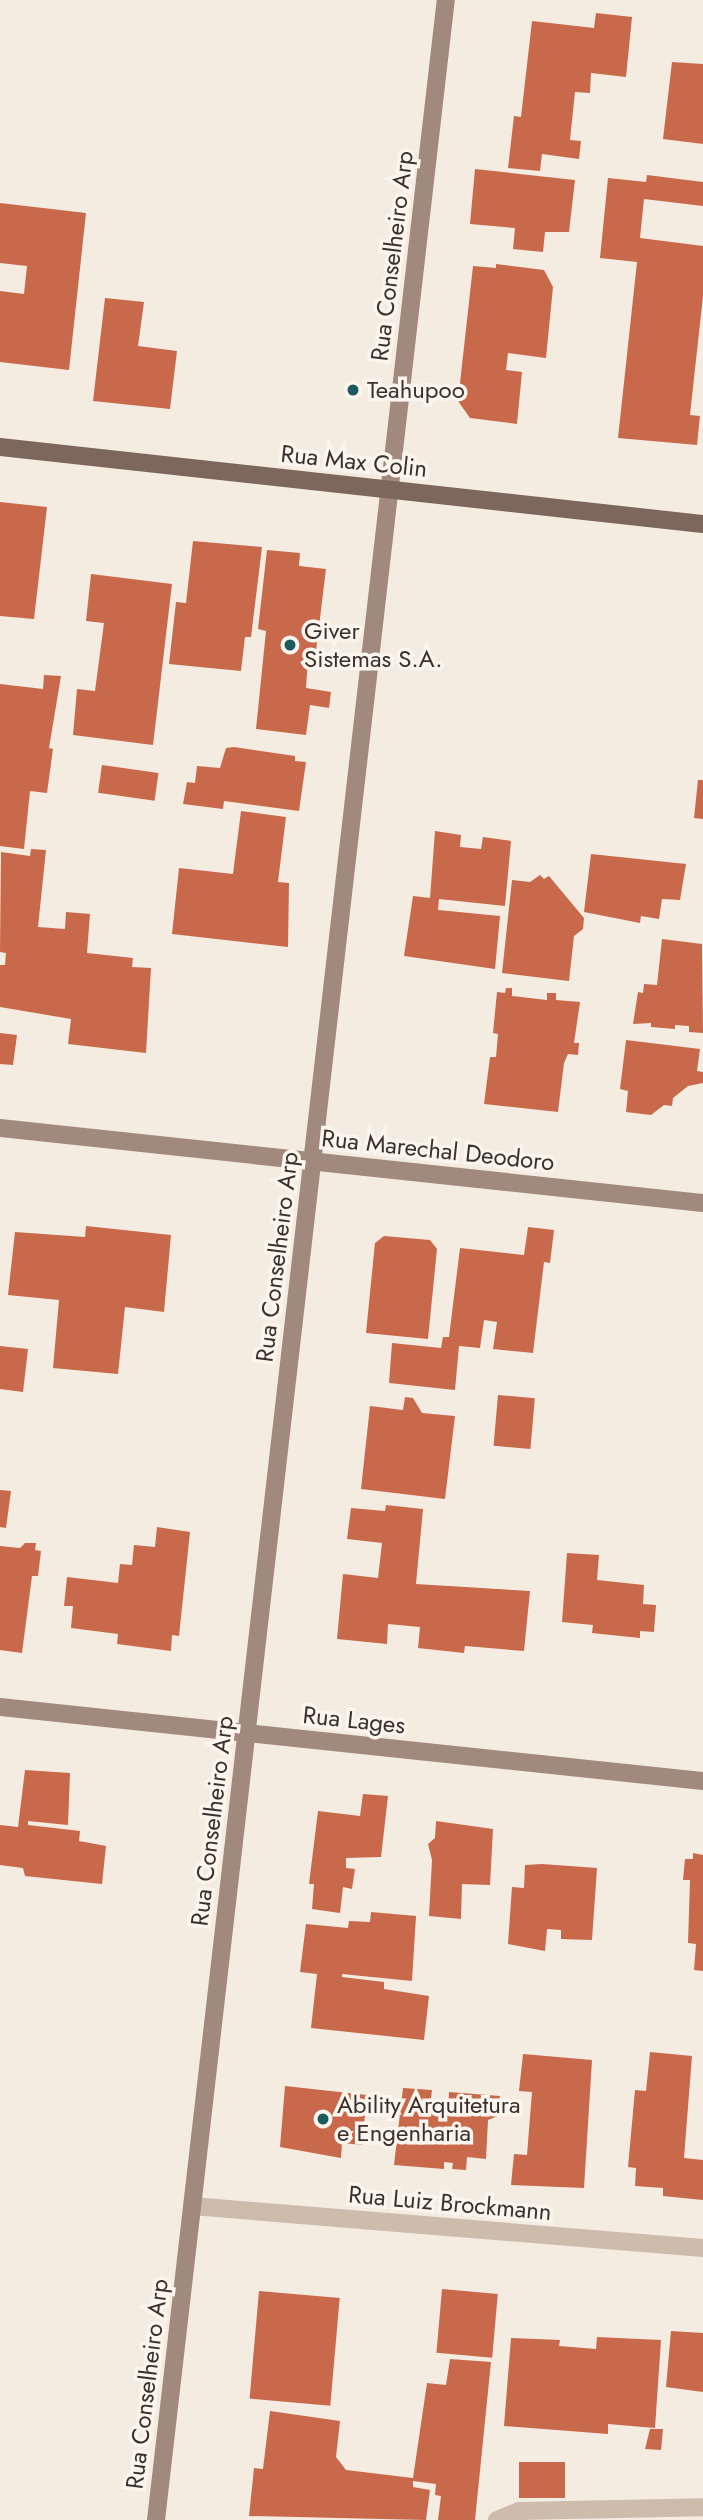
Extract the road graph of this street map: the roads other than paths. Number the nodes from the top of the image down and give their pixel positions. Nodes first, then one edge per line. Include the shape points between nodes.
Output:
1 (446, 0) edge
2 (0, 447) edge
3 (390, 489) junction
4 (703, 524) edge
5 (0, 1128) edge
6 (312, 1161) junction
7 (703, 1203) edge
8 (0, 1707) edge
9 (247, 1734) junction
10 (703, 1781) edge
11 (192, 2206) junction
12 (703, 2248) edge
13 (703, 2507) edge
14 (160, 2520) edge
15 (497, 2520) edge

1 - 3 main road, Rua Conselheiro Arp
2 - 3 main road, Rua Max Colin
3 - 4 main road, Rua Max Colin
3 - 6 main road, Rua Conselheiro Arp
5 - 6 main road, Rua Marechal Deodoro
6 - 7 main road, Rua Marechal Deodoro
6 - 9 main road, Rua Conselheiro Arp
8 - 9 main road, Rua Lages
9 - 10 main road, Rua Lages
9 - 11 main road, Rua Conselheiro Arp
11 - 12 street, Rua Luiz Brockmann
11 - 14 main road, Rua Conselheiro Arp
13 - 15 street via 519,2511

